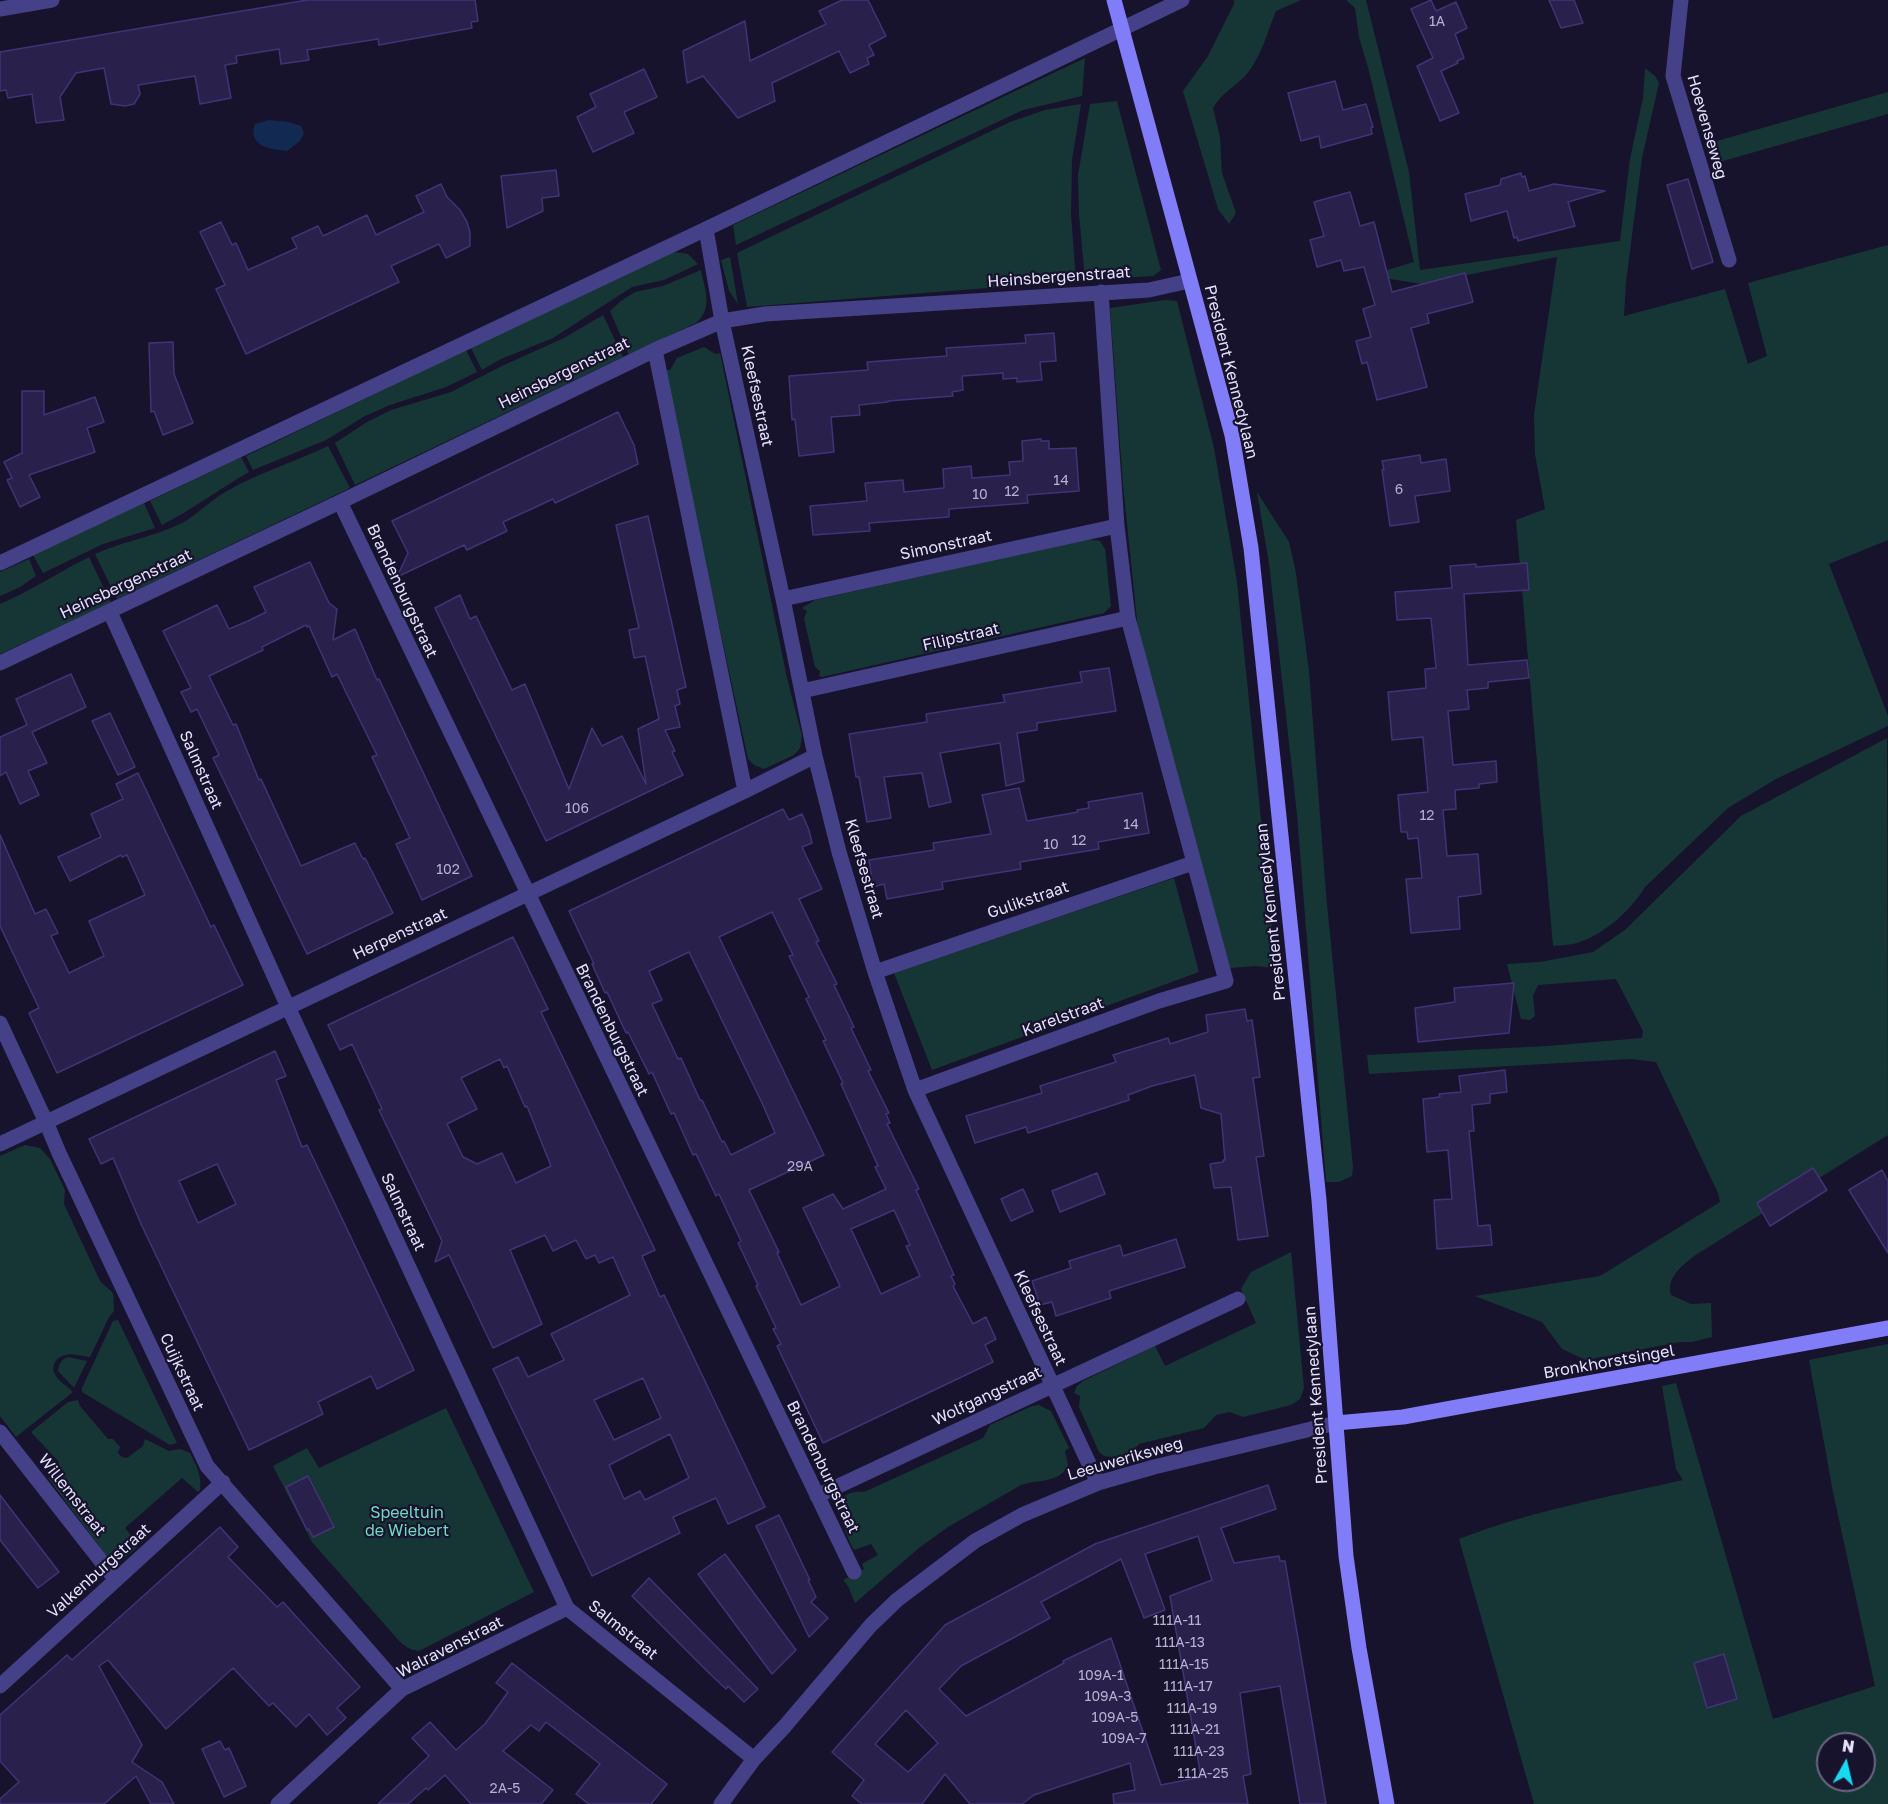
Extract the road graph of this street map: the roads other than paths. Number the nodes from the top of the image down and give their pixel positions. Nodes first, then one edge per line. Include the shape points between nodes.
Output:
1 (52, 0) edge
2 (1114, 0) edge
3 (1182, 0) edge
4 (1681, 0) edge
5 (0, 9) edge
6 (1123, 28) junction
7 (706, 229) junction
8 (1729, 260) dead end
9 (1189, 281) junction
10 (1101, 292) junction
11 (722, 321) junction
12 (655, 350) junction
13 (340, 502) junction
14 (1117, 526) junction
15 (0, 563) edge
16 (783, 599) junction
17 (110, 612) junction
18 (1128, 618) junction
19 (0, 663) edge
20 (802, 691) junction
21 (814, 756) junction
22 (746, 791) junction
23 (1193, 862) junction
24 (527, 894) junction
25 (875, 972) junction
26 (288, 1007) junction
27 (0, 1023) edge
28 (915, 1090) junction
29 (46, 1122) junction
30 (0, 1144) edge
31 (1238, 1299) dead end
32 (1888, 1328) edge
33 (1051, 1386) junction
34 (1336, 1423) junction
35 (0, 1432) edge
36 (223, 1482) junction
37 (1098, 1483) junction
38 (817, 1496) junction
39 (854, 1572) dead end
40 (116, 1580) junction
41 (567, 1608) junction
42 (0, 1686) edge
43 (402, 1689) junction
44 (754, 1759) junction
45 (278, 1804) edge
46 (721, 1804) edge
47 (1387, 1804) edge

1 - 5 street
2 - 6 street, President Kennedylaan
3 - 6 street
4 - 8 street, Hoevenseweg via 1673,76
6 - 7 street
6 - 9 street, President Kennedylaan
7 - 11 street, Kleefsestraat
7 - 15 street
9 - 10 street, Heinsbergenstraat via 1149,290
9 - 34 street, President Kennedylaan via 1232,435 1251,548 1319,1200
10 - 11 street, Heinsbergenstraat via 765,314
10 - 14 street
11 - 12 street, Heinsbergenstraat
11 - 16 street, Kleefsestraat
12 - 13 street, Heinsbergenstraat
12 - 22 street
13 - 17 street, Heinsbergenstraat
13 - 24 street, Brandenburgstraat
14 - 16 street, Simonstraat
14 - 18 street
16 - 20 street, Kleefsestraat
17 - 19 street, Heinsbergenstraat
17 - 26 street, Salmstraat
18 - 20 street, Filipstraat
18 - 23 street
20 - 21 street, Kleefsestraat
21 - 22 street, Herpenstraat
21 - 25 street, Kleefsestraat
22 - 24 street, Herpenstraat
23 - 25 street, Gulikstraat
23 - 28 street, Karelstraat via 1226,981
24 - 26 street, Herpenstraat
24 - 38 street, Brandenburgstraat
25 - 28 street, Kleefsestraat
26 - 29 street, Herpenstraat
26 - 41 street, Salmstraat
27 - 29 street, Cuijkstraat
28 - 33 street, Kleefsestraat
29 - 30 street, Herpenstraat
29 - 36 street, Cuijkstraat via 193,1438 207,1466
31 - 33 street, Wolfgangstraat
32 - 34 street, Bronkhorstsingel via 1414,1414
33 - 37 street, Kleefsestraat
33 - 38 street, Wolfgangstraat
34 - 37 street, Leeuweriksweg
34 - 47 street, President Kennedylaan via 1346,1556
35 - 40 street, Willemstraat
36 - 40 street, Valkenburgstraat
36 - 43 street, Cuijkstraat
37 - 44 street, Leeuweriksweg via 1022,1515 975,1541 897,1600
38 - 39 street, Brandenburgstraat
40 - 42 street, Valkenburgstraat
41 - 43 street, Walravenstraat
41 - 44 street, Salmstraat
43 - 45 street, Walravenstraat
44 - 46 street, Leeuweriksweg

